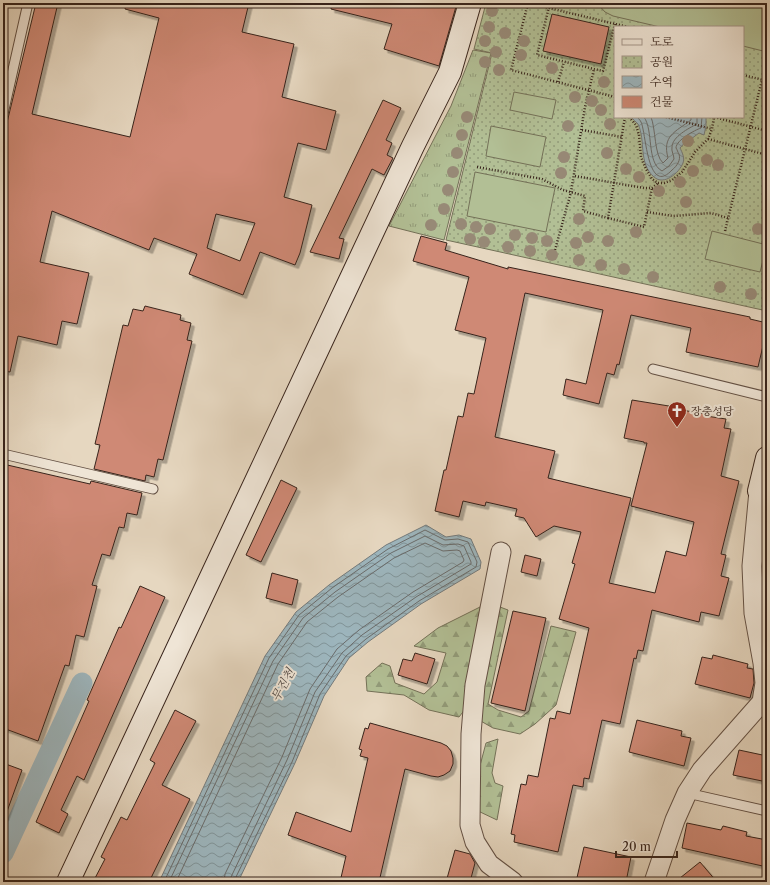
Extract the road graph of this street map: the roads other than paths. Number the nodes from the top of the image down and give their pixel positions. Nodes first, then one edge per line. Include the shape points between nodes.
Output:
1 (28, 3) edge
2 (470, 3) edge
3 (3, 114) edge
4 (653, 369) dead end
5 (767, 397) edge
6 (3, 454) edge
7 (767, 458) edge
8 (153, 489) dead end
9 (759, 492) joint
10 (501, 552) dead end
11 (687, 793) junction
12 (767, 811) edge
13 (68, 882) edge
14 (513, 882) edge
15 (654, 882) edge

1 - 3 lane
2 - 13 street via 450,72
4 - 5 lane
6 - 8 lane
7 - 9 street
9 - 11 street via 752,566 754,613 765,683 762,702 702,770
10 - 14 street via 475,685 471,734 470,825 475,842 489,864
11 - 12 lane
11 - 15 street

